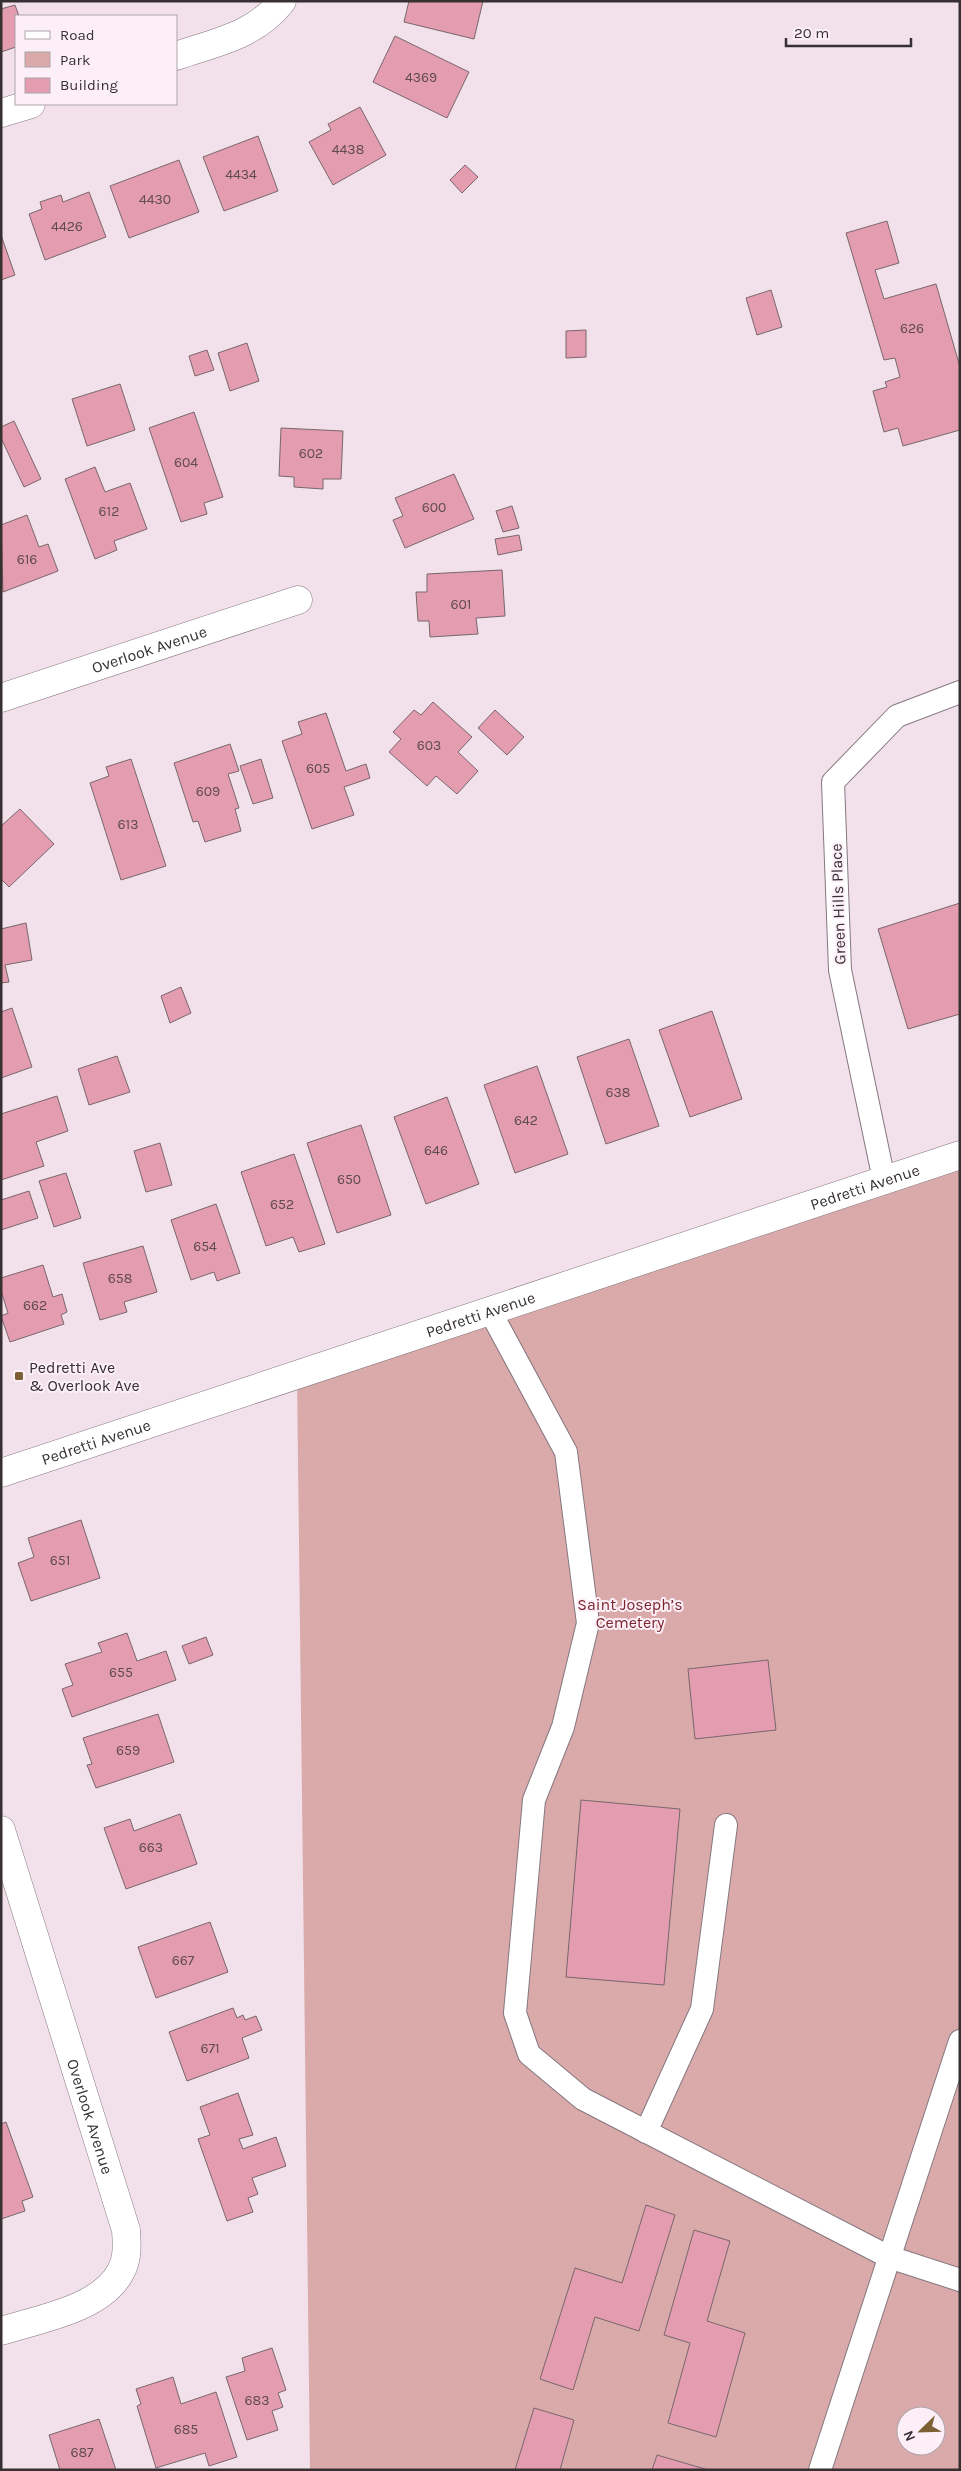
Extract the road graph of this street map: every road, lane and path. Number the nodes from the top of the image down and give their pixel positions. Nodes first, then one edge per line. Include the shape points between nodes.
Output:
1 (282, 1) edge
2 (178, 55) edge
3 (28, 105) edge
4 (1, 113) edge
5 (298, 600) dead end
6 (960, 692) edge
7 (1, 698) edge
8 (960, 1155) edge
9 (884, 1180) junction
10 (490, 1311) junction
11 (1, 1473) edge
12 (726, 1825) dead end
13 (1, 1830) edge
14 (960, 2041) edge
15 (646, 2132) junction
16 (889, 2257) junction
17 (960, 2280) edge
18 (1, 2331) edge
19 (820, 2470) edge

1 - 2 street via 270,16 247,32
3 - 4 street
5 - 7 street, Overlook Avenue
6 - 9 lane, Green Hills Place via 897,716 833,782 840,970
8 - 9 street, Pedretti Avenue
9 - 10 street, Pedretti Avenue
10 - 11 street, Pedretti Avenue
10 - 15 lane via 566,1452 588,1623 563,1727 534,1800 515,2014 529,2054 583,2099
12 - 15 lane via 702,2009
13 - 18 street, Overlook Avenue via 126,2230 127,2250 122,2270 110,2287 91,2300
14 - 16 lane
15 - 16 lane
16 - 17 lane
16 - 19 lane

